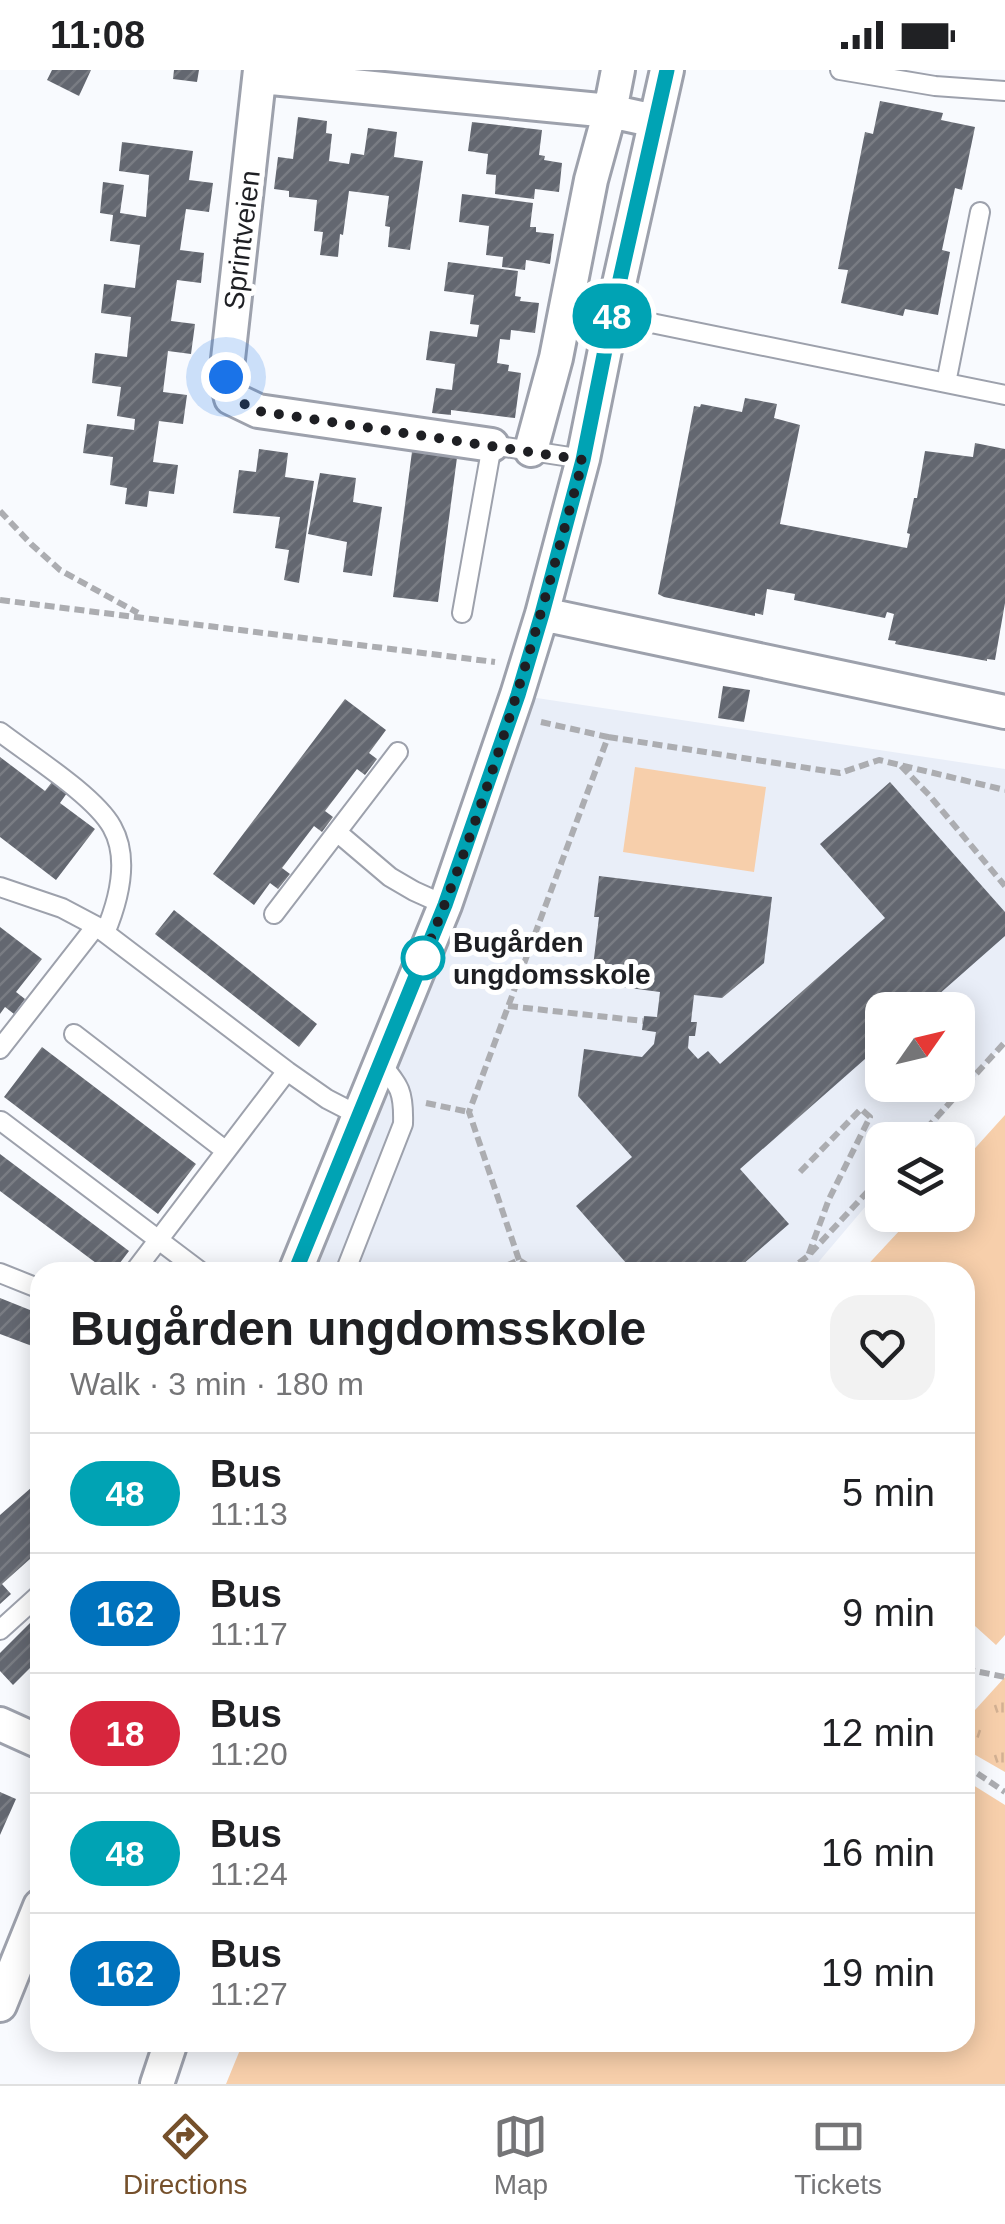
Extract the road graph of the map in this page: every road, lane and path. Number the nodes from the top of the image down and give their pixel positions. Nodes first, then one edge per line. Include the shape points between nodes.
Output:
1 (618, 70) edge
2 (667, 70) edge
3 (840, 70) edge
4 (260, 73) edge
5 (937, 78) edge
6 (1005, 91) edge
7 (610, 110) junction
8 (655, 121) junction
9 (980, 212) dead end
10 (612, 315) junction
11 (946, 383) junction
12 (1005, 395) edge
13 (492, 445) junction
14 (531, 450) junction
15 (583, 460) junction
16 (0, 510) edge
17 (0, 600) edge
18 (462, 613) dead end
19 (542, 614) junction
20 (143, 616) junction
21 (525, 670) junction
22 (1005, 712) edge
23 (511, 716) junction
24 (0, 732) edge
25 (608, 737) junction
26 (398, 752) dead end
27 (900, 765) junction
28 (1005, 790) edge
29 (337, 832) junction
30 (1005, 886) edge
31 (0, 887) edge
32 (445, 905) junction
33 (274, 914) dead end
34 (100, 929) junction
35 (508, 1006) junction
36 (643, 1022) dead end
37 (74, 1034) dead end
38 (1005, 1042) edge
39 (0, 1049) edge
40 (380, 1063) junction
41 (287, 1071) junction
42 (404, 1099) junction
43 (469, 1112) junction
44 (358, 1115) junction
45 (1, 1121) edge
46 (932, 1122) edge
47 (226, 1151) junction
48 (800, 1172) dead end
49 (865, 1194) edge
50 (158, 1241) junction
51 (808, 1256) junction
52 (519, 1260) junction
53 (142, 1262) edge
54 (187, 1262) edge
55 (299, 1262) edge
56 (349, 1262) edge
57 (515, 1262) edge
58 (522, 1262) edge
59 (800, 1262) edge
60 (0, 1273) edge
61 (30, 1285) edge
62 (30, 1603) edge
63 (0, 1630) edge
64 (975, 1671) edge
65 (1005, 1676) edge
66 (0, 1724) edge
67 (30, 1738) edge
68 (975, 1772) edge
69 (1005, 1792) edge
70 (30, 1931) edge
71 (0, 2006) edge
72 (168, 2052) edge
73 (157, 2084) edge

1 - 7 street
2 - 8 street
3 - 5 lane
4 - 7 street, Sprintveien
4 - 13 street, Sprintveien via 226,377 232,398 258,411
5 - 6 lane
7 - 8 street, Sprintveien
7 - 14 street
8 - 10 street
9 - 11 lane
10 - 11 lane
10 - 15 street
11 - 12 lane
13 - 14 lane, Sprintveien
13 - 18 lane
14 - 15 lane, Sprintveien
15 - 19 street
16 - 20 path via 60,570
17 - 20 path
19 - 21 street
19 - 22 street
20 - 21 path
21 - 23 street
23 - 25 path
23 - 32 street
24 - 34 lane via 95,804 113,828 120,886 114,913
25 - 27 path via 840,774 879,760
25 - 35 path
26 - 29 lane
27 - 28 path
27 - 30 path
29 - 32 lane via 390,878
29 - 33 lane
31 - 34 lane
32 - 40 street
34 - 39 lane
34 - 41 lane
35 - 36 path
35 - 43 path
37 - 47 lane
38 - 46 path
40 - 42 lane
40 - 44 street
41 - 44 lane
41 - 47 lane
42 - 43 path
42 - 56 lane via 402,1124
43 - 52 path
44 - 55 street
45 - 50 lane
47 - 50 lane
48 - 51 path via 861,1110 870,1116
49 - 51 path
50 - 53 lane
50 - 54 lane
51 - 59 path
52 - 57 path
52 - 58 path
60 - 61 lane
62 - 63 lane
64 - 65 path
66 - 67 street
68 - 69 path
70 - 71 street
72 - 73 street

